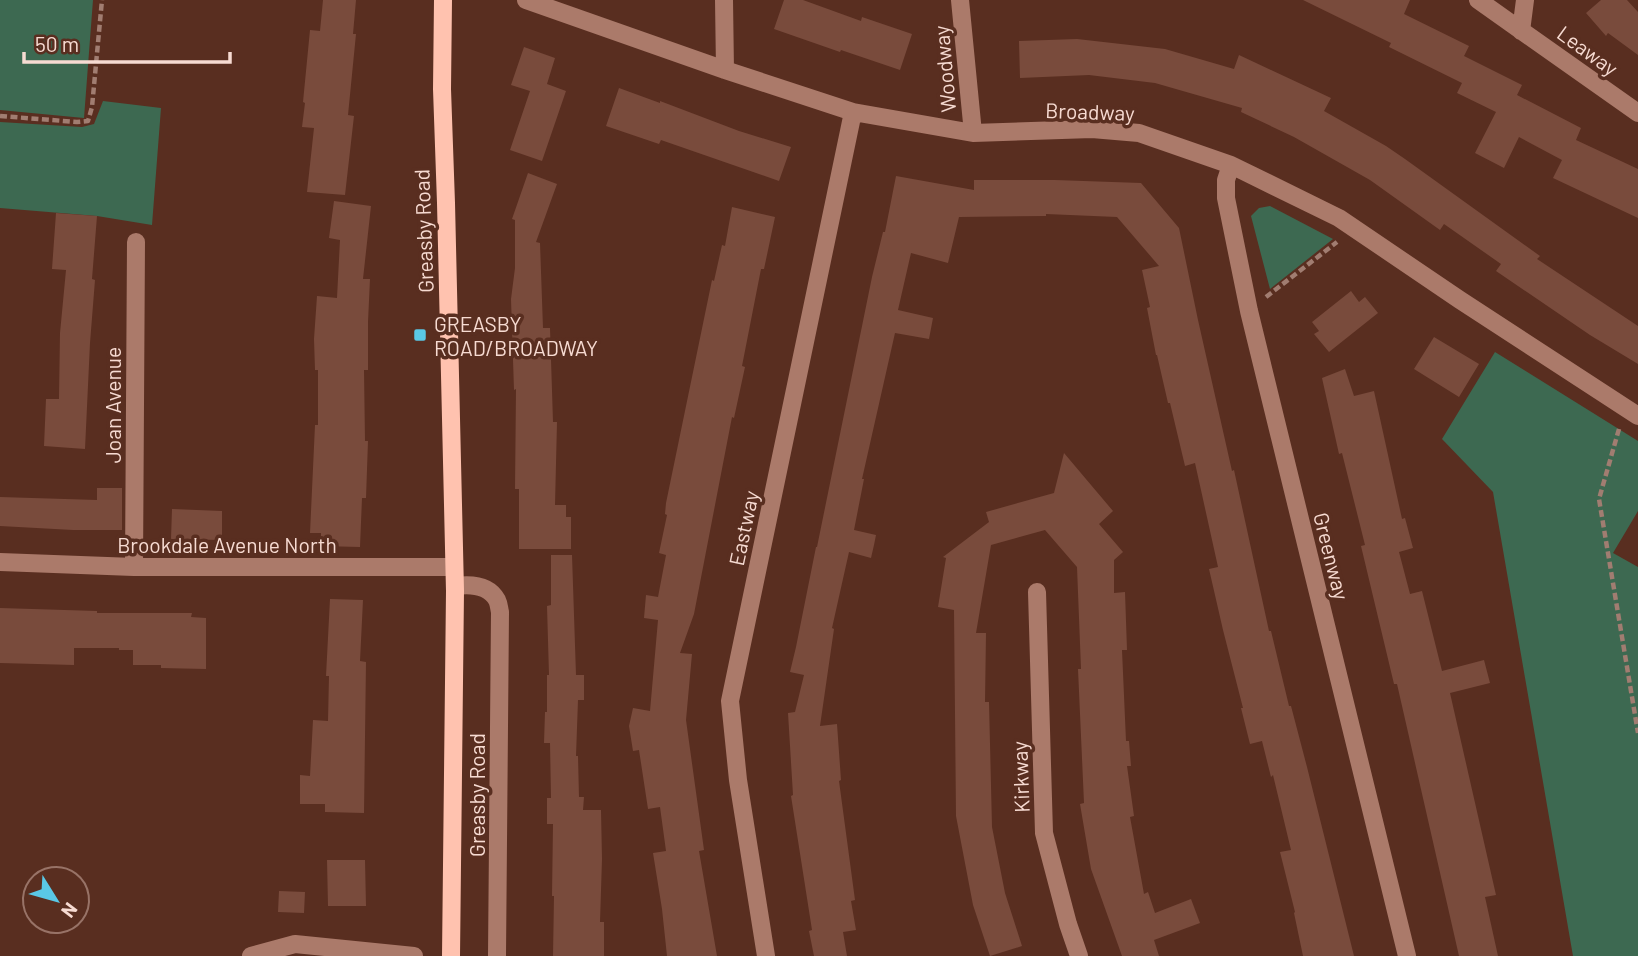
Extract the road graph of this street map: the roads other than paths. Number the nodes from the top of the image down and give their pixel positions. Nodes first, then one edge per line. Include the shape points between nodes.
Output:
1 (443, 0) edge
2 (526, 0) edge
3 (724, 0) edge
4 (960, 0) edge
5 (1478, 0) edge
6 (1525, 0) edge
7 (1521, 30) junction
8 (725, 70) junction
9 (853, 112) junction
10 (1638, 113) edge
11 (972, 134) junction
12 (1231, 164) junction
13 (136, 242) dead end
14 (1631, 412) edge
15 (0, 562) edge
16 (134, 567) junction
17 (454, 567) junction
18 (455, 586) junction
19 (1037, 592) dead end
20 (251, 956) edge
21 (414, 956) edge
22 (452, 956) edge
23 (497, 956) edge
24 (766, 956) edge
25 (1079, 956) edge
26 (1407, 956) edge

1 - 17 main road, Greasby Road
2 - 8 street, Broadway
3 - 8 street
4 - 11 street, Woodway
5 - 7 street, Leaway
6 - 7 street
7 - 10 street, Leaway
8 - 9 street, Broadway
9 - 11 street, Broadway
9 - 24 street, Eastway via 730,701
11 - 12 street, Broadway via 1092,129 1139,134
12 - 14 street, Broadway via 1339,218
12 - 26 street, Greenway via 1226,198 1248,311
13 - 16 street, Joan Avenue
15 - 16 street, Brookdale Avenue North
16 - 17 street, Brookdale Avenue North
17 - 18 main road, Greasby Road
18 - 22 main road, Greasby Road
18 - 23 street, Greasby Road via 470,583 486,589 497,599 500,612
19 - 25 street, Kirkway via 1044,833
20 - 21 street via 295,944

